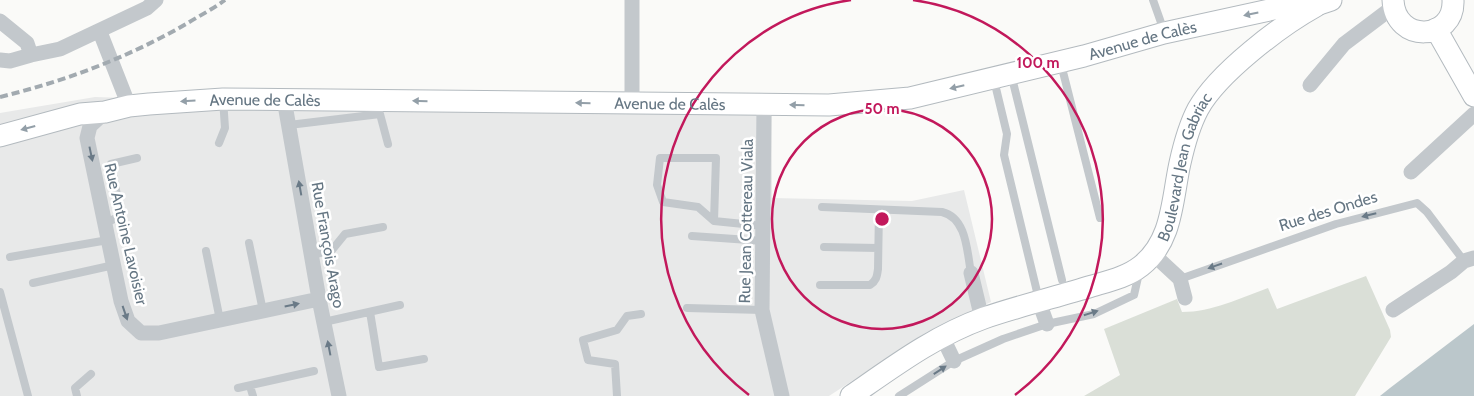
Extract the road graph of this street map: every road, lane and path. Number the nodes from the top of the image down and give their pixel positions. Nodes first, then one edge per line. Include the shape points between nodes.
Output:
1 (632, 0) edge
2 (1153, 0) edge
3 (1453, 0) edge
4 (148, 3) edge
5 (1324, 3) edge
6 (1393, 4) edge
7 (0, 21) edge
8 (1436, 29) junction
9 (100, 32) junction
10 (1164, 33) junction
11 (31, 55) junction
12 (0, 60) edge
13 (1061, 62) junction
14 (1002, 76) junction
15 (1310, 84) dead end
16 (1474, 96) edge
17 (222, 99) junction
18 (284, 99) junction
19 (632, 103) junction
20 (764, 104) junction
21 (129, 106) junction
22 (105, 112) junction
23 (1474, 114) edge
24 (289, 125) junction
25 (0, 136) edge
26 (219, 143) dead end
27 (388, 144) dead end
28 (137, 158) dead end
29 (1411, 172) dead end
30 (822, 207) dead end
31 (878, 210) junction
32 (1100, 218) dead end
33 (714, 221) junction
34 (105, 223) junction
35 (383, 227) dead end
36 (763, 234) junction
37 (692, 236) dead end
38 (108, 240) junction
39 (249, 243) dead end
40 (824, 247) dead end
41 (878, 248) junction
42 (206, 251) dead end
43 (312, 255) junction
44 (10, 257) dead end
45 (1469, 259) edge
46 (1147, 260) junction
47 (114, 265) junction
48 (971, 273) joint
49 (1180, 279) junction
50 (1062, 280) dead end
51 (33, 283) dead end
52 (820, 285) dead end
53 (0, 292) edge
54 (1185, 298) dead end
55 (320, 299) junction
56 (1040, 302) junction
57 (400, 305) dead end
58 (686, 308) dead end
59 (762, 310) junction
60 (1393, 310) dead end
61 (263, 311) junction
62 (370, 312) junction
63 (641, 314) dead end
64 (982, 319) junction
65 (220, 320) junction
66 (324, 322) junction
67 (1047, 324) junction
68 (942, 336) junction
69 (424, 359) dead end
70 (954, 361) junction
71 (314, 371) dead end
72 (91, 374) dead end
73 (250, 386) junction
74 (238, 388) dead end
75 (28, 396) edge
76 (77, 396) edge
77 (253, 396) edge
78 (338, 396) edge
79 (616, 396) edge
80 (782, 396) edge
81 (850, 396) edge
82 (899, 396) edge

1 - 19 street
2 - 10 lane
3 - 8 street via 1448,19
4 - 9 street
5 -> 10 street, Avenue de Calès via 1283,7
5 - 46 street, Boulevard Jean Gabriac via 1301,14 1248,55 1208,94 1189,131 1176,194 1162,240
6 - 8 street via 1398,19 1410,29 1425,32
6 - 15 street via 1344,44
7 - 11 street via 27,43
8 - 16 street
9 - 11 street via 60,50
9 - 21 street
10 - 13 street, Avenue de Calès
11 - 12 street via 10,61
13 - 14 street, Avenue de Calès
13 - 32 lane
14 -> 20 street, Avenue de Calès via 875,103 829,106
14 - 50 lane
14 - 56 lane via 1007,134 1004,155
17 - 18 street, Avenue de Calès
17 -> 21 street, Avenue de Calès
17 - 26 lane via 226,128
19 -> 18 street, Avenue de Calès
18 - 24 street, Rue François Arago
19 - 20 street, Avenue de Calès
20 - 36 street, Rue Jean Cottereau Viala
21 - 22 street, Avenue de Calès
22 -> 25 street, Avenue de Calès via 80,114
22 -> 34 street, Rue Antoine Lavoisier via 90,126 87,138
23 - 29 street
24 - 27 lane via 380,114
43 -> 24 street, Rue François Arago
28 - 34 lane via 111,164 121,216
30 - 31 lane
31 - 41 lane
31 - 48 lane via 951,214 962,228
33 - 33 lane via 698,207 663,202 657,185 660,158 716,158
33 - 36 lane
34 - 38 street, Rue Antoine Lavoisier
35 - 43 lane via 345,234 332,250
36 - 37 lane
36 - 59 street, Rue Jean Cottereau Viala
38 - 44 lane
38 - 47 street, Rue Antoine Lavoisier
39 - 61 lane
40 - 41 lane
41 - 52 lane via 877,277 870,285
42 - 65 lane
43 - 55 street, Rue François Arago
45 -> 49 lane, Rue des Ondes via 1416,203 1336,224
45 - 60 street, Rue des Ondes
46 - 49 street
46 - 56 street via 1117,278
67 -> 46 lane via 1094,314 1134,295
47 - 51 lane
47 -> 65 street, Rue Antoine Lavoisier via 128,321 141,333 159,333
48 - 64 street
49 - 54 street
53 - 75 lane
61 -> 55 street, Rue Antoine Lavoisier
55 - 66 street, Rue François Arago
56 - 64 street
56 - 67 street
57 - 62 lane
58 - 59 lane
59 - 80 street, Rue Jean Cottereau Viala
61 - 65 street, Rue Antoine Lavoisier
62 - 66 lane
62 - 69 lane via 379,366
63 - 79 lane via 627,316 617,330 583,340 588,360 615,364
64 - 68 street
78 -> 66 street, Rue François Arago
67 - 70 lane
68 - 70 street
68 - 81 street
82 -> 70 lane
71 - 73 lane
72 - 76 lane via 75,388
73 - 74 lane
73 - 77 lane

